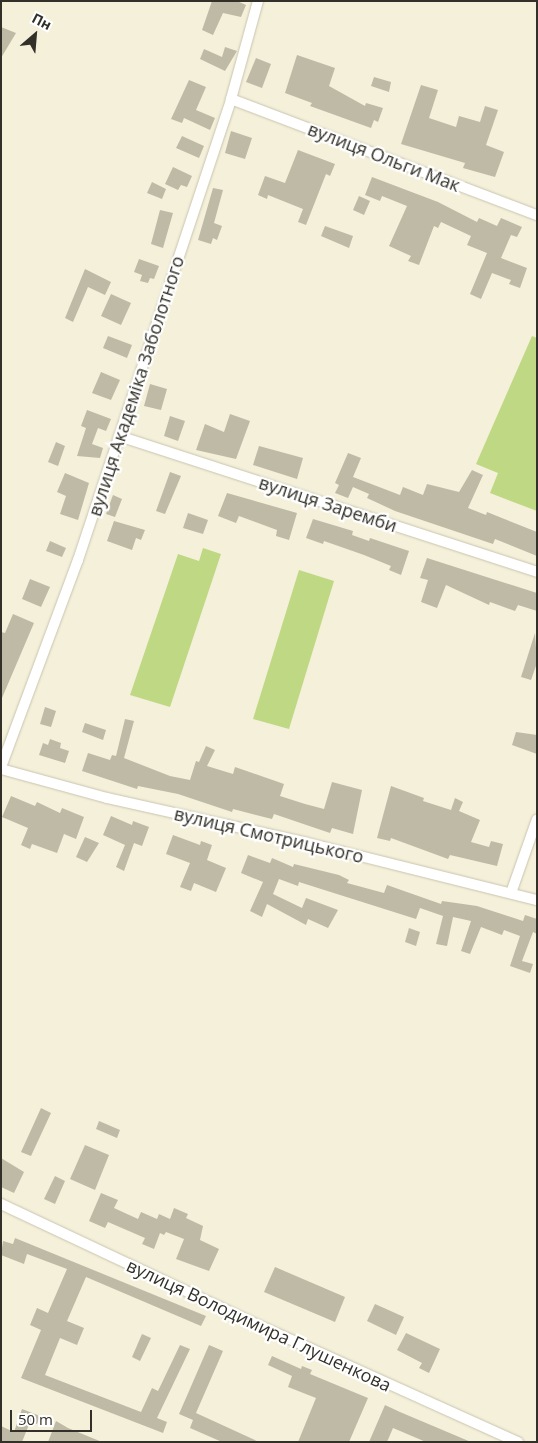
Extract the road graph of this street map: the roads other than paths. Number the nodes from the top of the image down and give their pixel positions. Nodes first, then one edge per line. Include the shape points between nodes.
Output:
1 (258, 1) edge
2 (231, 98) junction
3 (537, 215) edge
4 (119, 436) junction
5 (537, 572) edge
6 (1, 768) edge
7 (537, 819) edge
8 (511, 893) junction
9 (537, 900) edge
10 (1, 1204) edge
11 (518, 1442) edge

1 - 2 street, вулиця Академіка Заболотного
2 - 3 street, вулиця Ольги Мак
2 - 4 street, вулиця Академіка Заболотного
4 - 5 street, вулиця Заремби
4 - 6 street, вулиця Академіка Заболотного via 78,560
6 - 8 street, вулиця Смотрицького via 107,798
7 - 8 street
8 - 9 street, вулиця Смотрицького
10 - 11 street, вулиця Володимира Глушенкова

